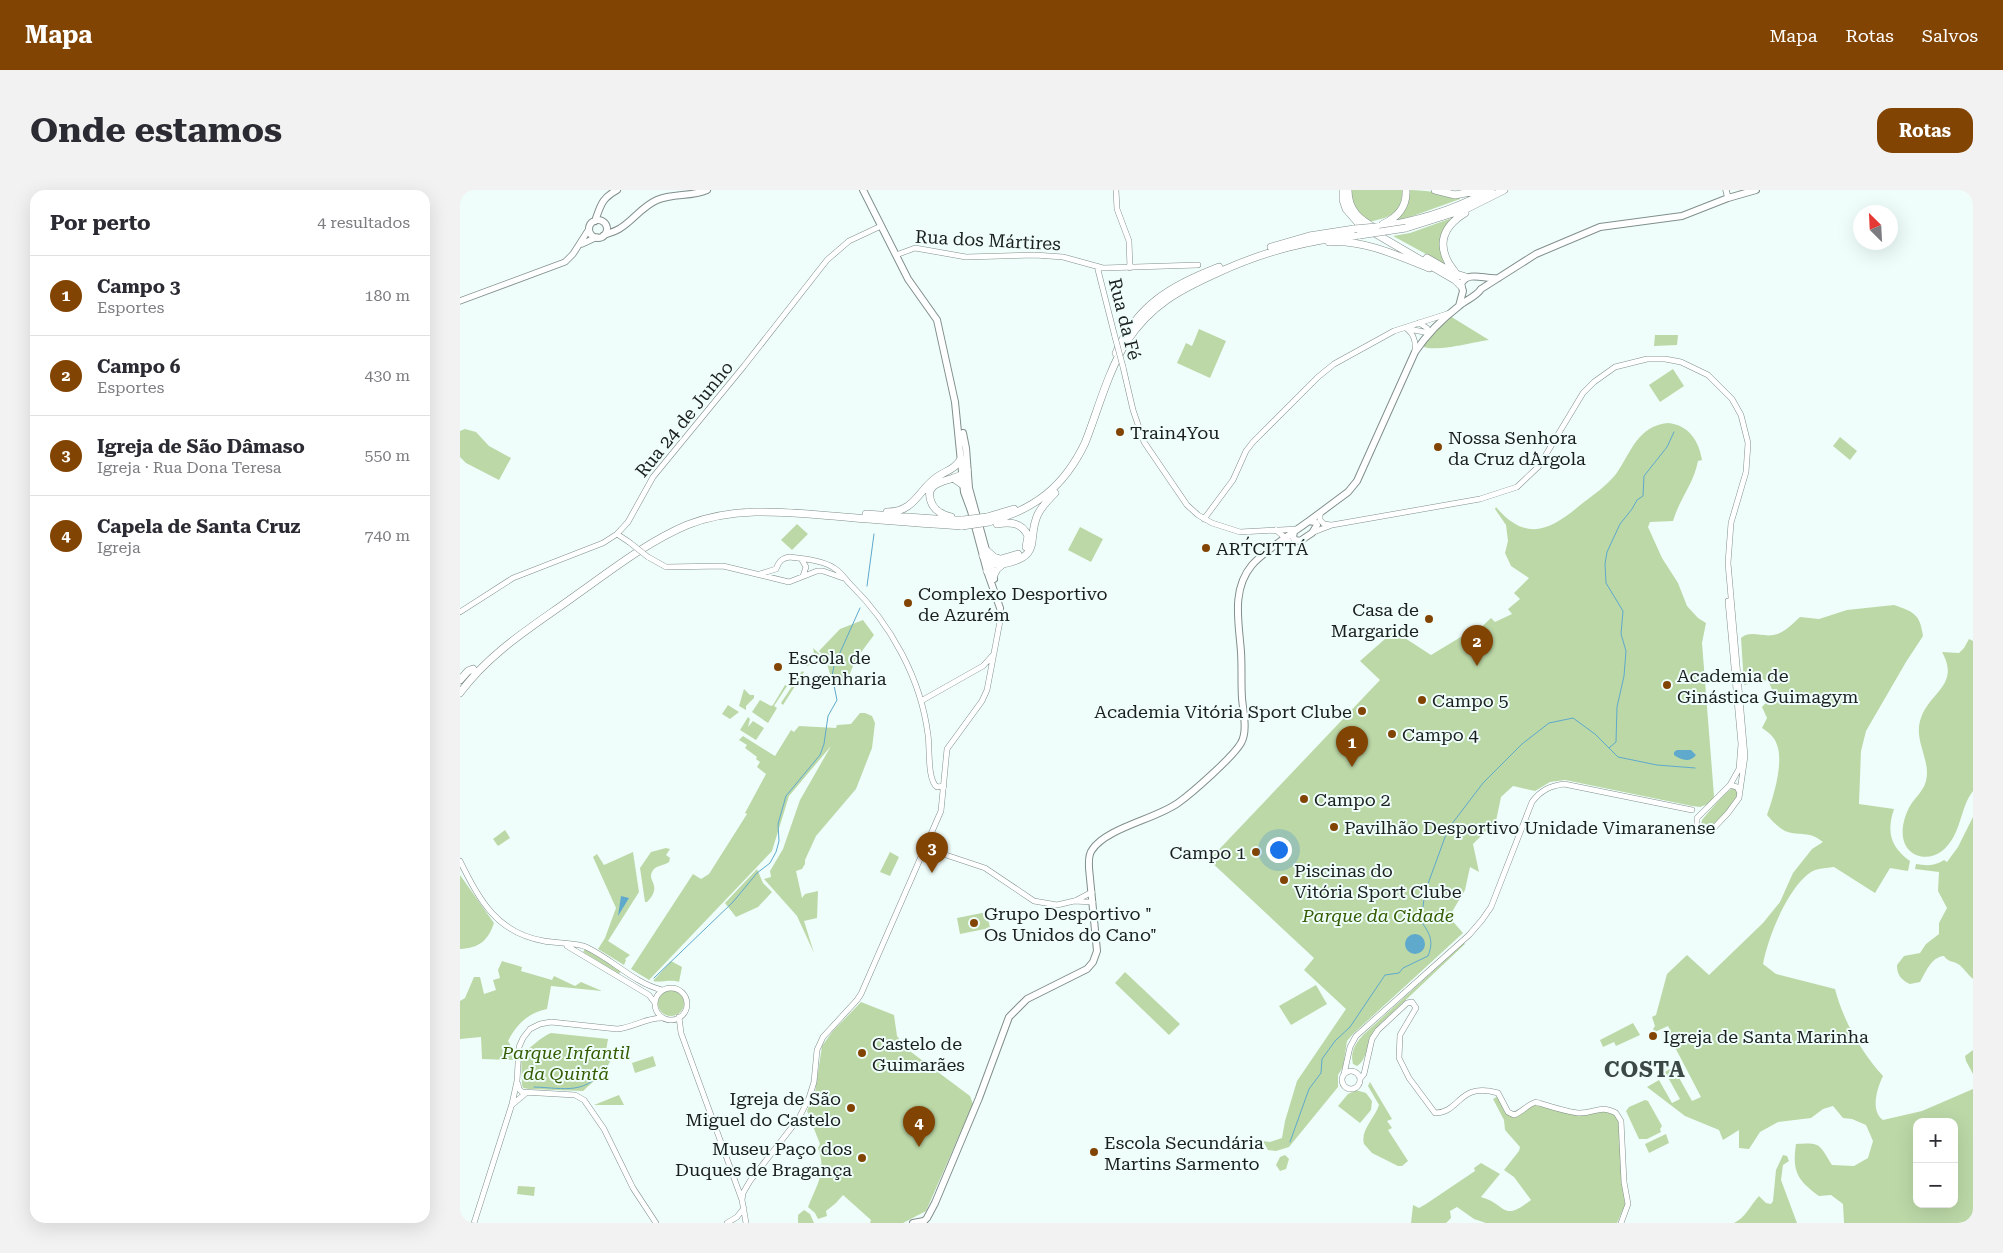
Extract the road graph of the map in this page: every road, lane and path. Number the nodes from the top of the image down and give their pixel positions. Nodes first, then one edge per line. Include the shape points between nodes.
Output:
1 (617, 190) edge
2 (707, 190) edge
3 (863, 190) edge
4 (1116, 190) edge
5 (1344, 190) edge
6 (1348, 190) edge
7 (1406, 190) edge
8 (1435, 190) edge
9 (1491, 190) edge
10 (1504, 190) edge
11 (1726, 190) edge
12 (1756, 190) edge
13 (1482, 194) edge
14 (1728, 198) junction
15 (601, 204) junction
16 (595, 221) junction
17 (1390, 223) junction
18 (605, 224) junction
19 (622, 226) junction
20 (881, 226) junction
21 (590, 229) junction
22 (604, 235) junction
23 (597, 237) junction
24 (1310, 241) junction
25 (578, 247) junction
26 (896, 255) junction
27 (1198, 265) dead end
28 (1097, 266) junction
29 (1130, 268) junction
30 (1442, 273) junction
31 (1457, 274) junction
32 (1466, 277) junction
33 (1478, 277) junction
34 (1499, 278) junction
35 (1462, 289) junction
36 (1481, 289) junction
37 (1474, 296) junction
38 (460, 301) edge
39 (1459, 306) junction
40 (1452, 312) junction
41 (1419, 323) junction
42 (1406, 328) junction
43 (1430, 333) junction
44 (1415, 352) junction
45 (956, 413) junction
46 (1085, 443) junction
47 (961, 459) junction
48 (964, 472) junction
49 (951, 475) junction
50 (965, 483) junction
51 (766, 510) junction
52 (792, 510) junction
53 (1322, 512) junction
54 (876, 515) junction
55 (1204, 519) junction
56 (988, 520) junction
57 (1309, 520) junction
58 (963, 523) junction
59 (1319, 524) junction
60 (1332, 525) junction
61 (1275, 530) junction
62 (1296, 530) junction
63 (1312, 533) junction
64 (617, 534) junction
65 (1288, 540) junction
66 (985, 554) junction
67 (802, 559) junction
68 (1002, 561) junction
69 (1728, 563) junction
70 (988, 567) junction
71 (776, 569) junction
72 (760, 574) junction
73 (993, 577) junction
74 (801, 578) junction
75 (780, 579) junction
76 (846, 580) junction
77 (1000, 608) junction
78 (460, 612) edge
79 (994, 654) junction
80 (983, 666) junction
81 (473, 669) junction
82 (991, 672) junction
83 (460, 680) edge
84 (460, 686) edge
85 (460, 693) edge
86 (921, 701) junction
87 (1730, 785) junction
88 (944, 786) junction
89 (937, 787) junction
90 (1740, 792) junction
91 (942, 800) junction
92 (1692, 810) dead end
93 (925, 848) junction
94 (460, 861) edge
95 (1092, 892) junction
96 (1074, 901) junction
97 (1093, 902) junction
98 (564, 944) junction
99 (584, 946) junction
100 (580, 952) junction
101 (662, 990) junction
102 (655, 1006) junction
103 (679, 1017) junction
104 (663, 1018) junction
105 (642, 1022) junction
106 (1347, 1060) junction
107 (1365, 1068) junction
108 (1354, 1071) junction
109 (1344, 1074) junction
110 (1360, 1079) junction
111 (517, 1081) junction
112 (526, 1093) junction
113 (512, 1104) junction
114 (750, 1181) junction
115 (736, 1184) junction
116 (742, 1200) junction
117 (744, 1208) junction
118 (737, 1217) junction
119 (925, 1222) edge
120 (474, 1223) edge
121 (656, 1223) edge
122 (727, 1223) edge
123 (746, 1223) edge
124 (913, 1223) edge
125 (1621, 1223) edge

1 - 15 main road
2 - 19 main road via 658,199
3 - 20 main road
4 - 29 street via 1117,209 1129,241
5 - 30 highway via 1346,209 1359,224
6 - 31 highway via 1350,207 1363,221
7 - 17 highway via 1403,209
8 - 13 highway via 1455,195
9 - 13 highway
10 - 13 highway
11 - 14 main road
12 - 14 main road
13 - 17 highway via 1444,211
13 - 24 highway, bridge via 1445,217 1406,228
13 - 31 highway via 1482,206 1452,222 1444,236 1445,256
14 - 34 main road via 1682,216 1600,227 1536,254
15 - 16 main road
15 - 18 main road
16 - 18 main road
16 - 21 main road
17 - 56 highway, bridge via 1309,236 1266,248 1200,274 1156,299 1138,317 1119,346 1079,446 1060,476 1037,498
18 - 19 main road via 616,228
18 - 22 main road via 607,230
19 - 22 main road
20 - 26 main road
20 - 64 street, Rua 24 de Junho via 849,241 827,260 653,477 628,522
21 - 23 main road
21 - 25 main road
22 - 23 main road
23 - 25 main road
24 - 30 highway via 1313,244 1332,242 1373,248
24 - 46 highway via 1267,252 1186,286 1151,312 1122,351
25 - 38 main road via 565,262
26 - 28 street, Rua dos Mártires via 915,248 966,257 1035,255 1070,258
26 - 45 main road via 910,283 936,320
27 - 29 street, Rua dos Mártires
28 - 29 street, Rua dos Mártires
28 - 55 street, Rua da Fé, bridge via 1144,442 1187,505
30 - 35 highway via 1455,280
31 - 32 highway
32 - 33 main road
32 - 35 main road via 1462,281
33 - 34 main road
33 - 36 main road
34 - 36 main road
35 - 37 main road
35 - 39 main road
36 - 37 main road
37 - 39 main road
39 - 40 main road
40 - 41 street
40 - 43 main road
41 - 42 street
41 - 43 street
42 - 43 street
42 - 44 street via 1416,341
42 - 55 street via 1334,364 1318,377 1253,442 1233,480
43 - 44 main road
44 - 53 main road via 1357,481
45 - 47 main road
45 - 48 main road via 964,439
46 - 56 highway via 1064,478 1040,500 1023,511
46 - 68 highway via 1076,467 1038,514 1029,551 1019,559
47 - 48 main road
47 - 49 highway
48 - 49 highway
48 - 50 highway
49 - 50 highway
49 - 54 highway via 935,478 908,506
49 - 58 highway via 934,486 931,500 937,511
50 - 66 main road
51 - 52 highway
51 - 81 highway via 710,513 667,530 507,639
51 - 85 highway via 712,517 689,524 644,548 500,650 476,672
52 - 54 highway
52 - 58 highway
53 - 57 main road
53 - 59 main road
54 - 58 highway
55 - 61 street via 1240,532
56 - 58 highway, bridge
56 - 68 highway via 994,524 1017,524 1028,536 1028,544 1022,552
57 - 59 main road
57 - 62 main road
59 - 60 street
59 - 63 main road
60 - 63 street
60 - 69 street via 1480,499 1508,491 1539,466 1574,406 1594,382 1615,367 1630,362 1665,359 1681,362 1708,375 1732,399 1741,415 1748,443 1746,472 1732,523
61 - 62 street
61 - 65 street
62 - 65 main road
63 - 65 main road via 1300,541
64 - 72 street, bridge via 666,567 723,566
64 - 78 street, Rua 24 de Junho via 604,543 519,575
65 - 95 main road via 1253,563 1245,575 1238,599 1243,741 1178,803 1097,843 1089,858
66 - 68 highway
66 - 70 highway
67 - 71 street via 784,558
67 - 74 street via 806,567
67 - 76 street via 829,565
68 - 70 highway
68 - 73 highway
69 - 87 street via 1728,603 1741,744 1739,769
69 - 90 street via 1744,742
70 - 73 main road
70 - 77 main road
71 - 72 street
71 - 75 street
72 - 75 street
73 - 77 main road
74 - 75 street via 789,582
74 - 76 street via 823,571
76 - 86 street via 873,609 894,640
77 - 79 street
79 - 80 street
79 - 82 street
80 - 82 street
80 - 86 street
81 - 83 highway
81 - 84 highway
82 - 88 street via 985,695 947,749
86 - 89 street via 928,734 931,780
87 - 90 street via 1737,786
87 - 90 street via 1698,818 1696,823 1700,830 1708,832 1714,828 1735,805
88 - 89 street
88 - 91 street
89 - 91 street
91 - 93 street via 941,811
92 - 106 street via 1564,784 1551,786 1538,794 1482,920 1356,1036
93 - 96 street via 985,868 1042,904
93 - 114 street via 857,1000 823,1037 817,1050 814,1082 799,1118
94 - 98 street via 497,920 528,938
95 - 96 street
95 - 97 main road
96 - 97 street
97 - 119 main road via 1097,951 1093,962 1087,969 1027,1000 1009,1017 979,1098
98 - 99 street
98 - 100 street
99 - 100 street
99 - 101 street
100 - 102 street via 649,995
101 - 102 street
101 - 103 street via 674,988 684,994 686,1009
102 - 104 street
102 - 105 street
103 - 104 street
103 - 115 street via 681,1033
104 - 105 street
105 - 111 street via 617,1029 562,1022 540,1024 530,1030 518,1047
106 - 108 street
106 - 109 street
107 - 108 street
107 - 110 street
107 - 125 street via 1372,1039 1378,1030 1412,1002 1416,1008 1400,1035 1399,1058 1435,1114 1443,1113 1477,1090 1498,1092 1508,1112 1514,1115 1536,1102 1578,1113 1602,1108 1616,1113 1621,1121 1628,1204
108 - 109 street
108 - 110 street
109 - 110 street via 1342,1081 1349,1088 1357,1086
111 - 112 street via 519,1089
111 - 113 street
112 - 113 street
112 - 121 street via 575,1095 584,1100 604,1129 633,1188
113 - 120 street
114 - 115 street via 744,1186
114 - 116 street
115 - 116 street
116 - 117 street
117 - 118 street
117 - 123 street
118 - 122 street
118 - 123 street
119 - 124 main road

